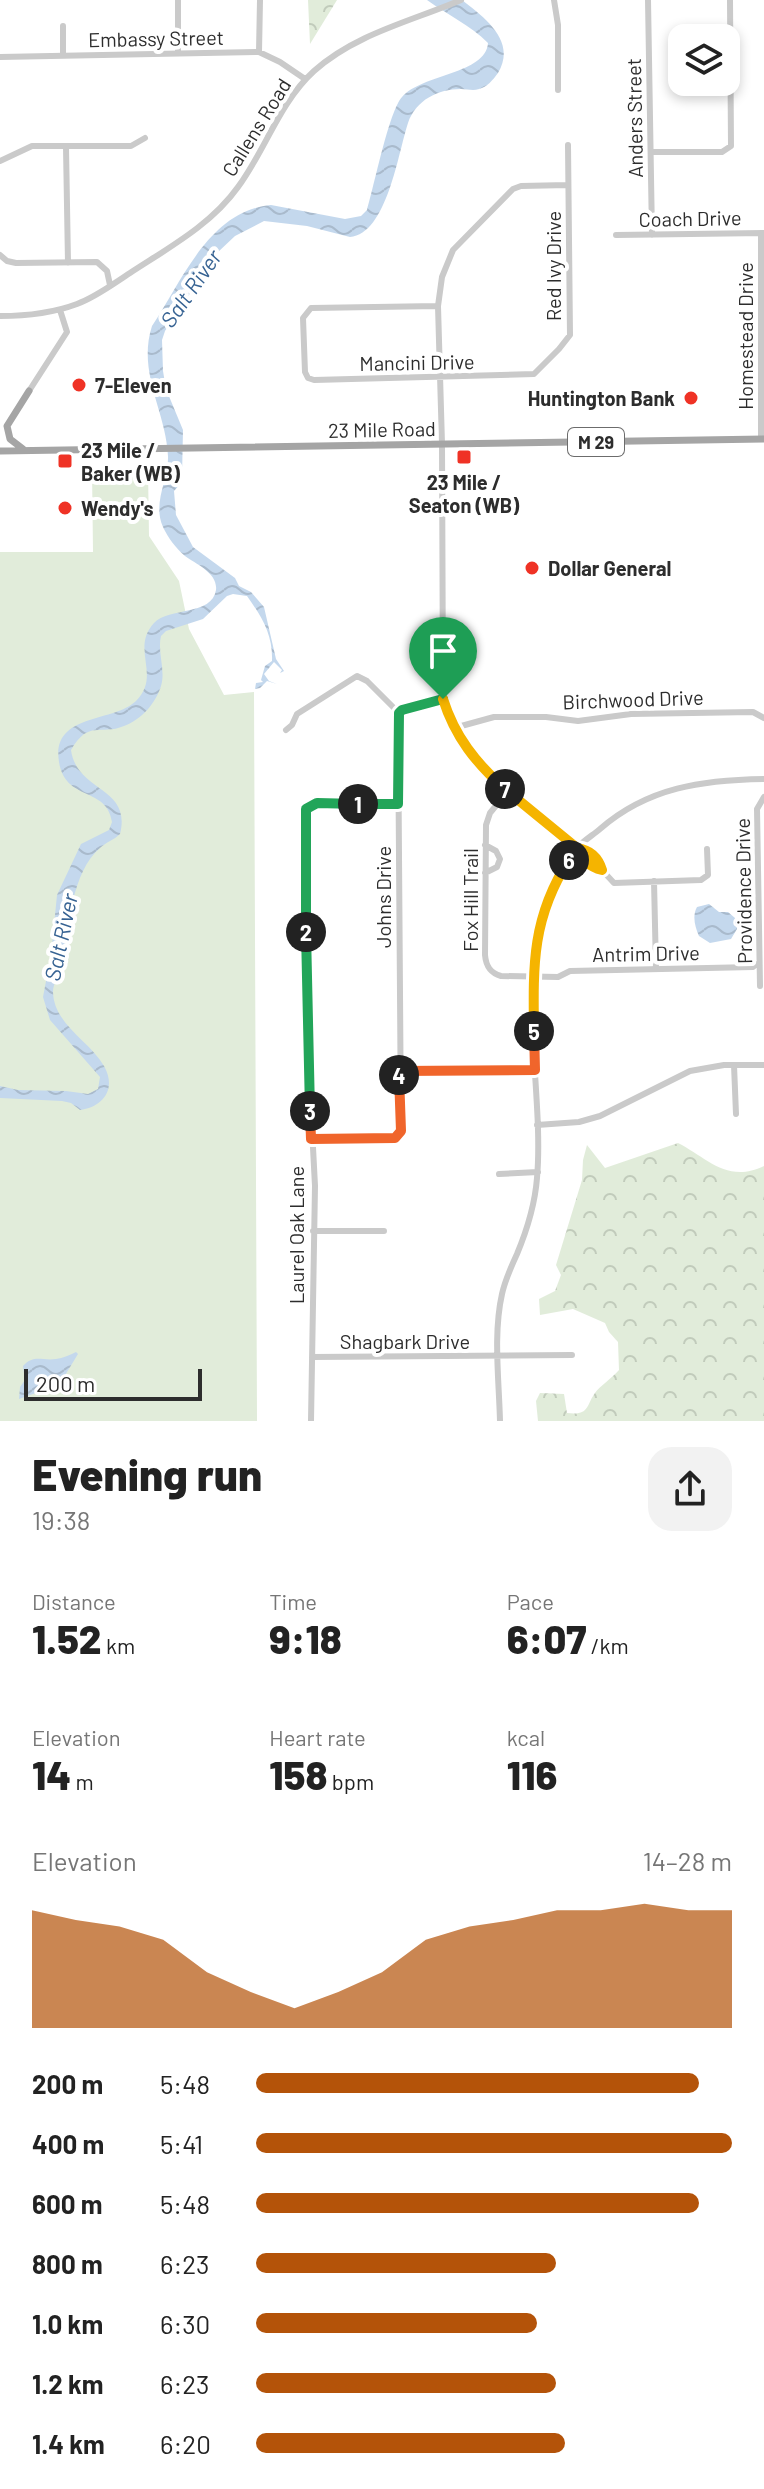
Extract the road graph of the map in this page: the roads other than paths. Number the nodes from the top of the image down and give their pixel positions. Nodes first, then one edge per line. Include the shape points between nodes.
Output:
1 (178, 0) edge
2 (260, 0) edge
3 (461, 0) edge
4 (554, 0) edge
5 (648, 0) edge
6 (730, 0) edge
7 (63, 26) dead end
8 (178, 52) junction
9 (259, 52) junction
10 (63, 55) junction
11 (0, 57) edge
12 (305, 79) junction
13 (558, 90) dead end
14 (145, 138) dead end
15 (568, 145) dead end
16 (66, 147) junction
17 (651, 152) junction
18 (0, 161) edge
19 (568, 185) junction
20 (762, 233) edge
21 (616, 235) dead end
22 (652, 235) junction
23 (0, 255) edge
24 (68, 263) junction
25 (110, 285) junction
26 (438, 306) junction
27 (60, 310) junction
28 (0, 316) edge
29 (528, 376) joint
30 (440, 377) junction
31 (29, 391) joint
32 (762, 439) edge
33 (442, 444) junction
34 (25, 450) junction
35 (0, 451) edge
36 (443, 699) junction
37 (399, 713) junction
38 (764, 718) edge
39 (454, 728) junction
40 (286, 730) dead end
41 (764, 779) edge
42 (508, 791) junction
43 (764, 797) edge
44 (398, 804) junction
45 (485, 845) junction
46 (577, 848) junction
47 (707, 849) dead end
48 (485, 873) junction
49 (654, 881) junction
50 (759, 962) junction
51 (656, 969) junction
52 (533, 977) junction
53 (760, 986) dead end
54 (734, 1065) junction
55 (764, 1065) edge
56 (535, 1070) junction
57 (399, 1071) junction
58 (736, 1114) dead end
59 (537, 1125) junction
60 (311, 1139) junction
61 (538, 1172) junction
62 (499, 1174) dead end
63 (313, 1231) junction
64 (384, 1231) dead end
65 (572, 1355) dead end
66 (499, 1356) junction
67 (312, 1357) junction
68 (311, 1421) edge
69 (500, 1421) edge

1 - 8 street
2 - 9 street
3 - 12 street, Callens Road via 348,46
4 - 13 street
5 - 17 street, Anders Street
6 - 17 street via 731,146 722,152
7 - 10 street
8 - 9 street, Embassy Street
8 - 10 street, Embassy Street
9 - 12 street, Embassy Street
10 - 11 street, Embassy Street
12 - 25 street, Callens Road via 226,201 196,229
14 - 16 street via 131,146
15 - 19 street, Red Ivy Drive
16 - 18 street via 32,146
16 - 24 street
17 - 22 street, Anders Street
19 - 26 street via 521,186 505,196 453,250
19 - 29 street, Red Ivy Drive via 570,335
20 - 22 street, Coach Drive
20 - 32 street, Homestead Drive
21 - 22 street, Coach Drive
23 - 24 street via 13,263
24 - 25 street via 101,264
25 - 27 street, Callens Road
26 - 30 street
26 - 30 street, Mancini Drive via 311,308 303,318 308,378
27 - 28 street, Callens Road
27 - 31 street via 67,332
29 - 30 street, Mancini Drive
30 - 33 street
31 - 34 main road via 7,426 10,439
32 - 33 main road, 23 Mile Road / M 29
33 - 34 main road, 23 Mile Road / M 29
33 - 36 street
34 - 35 main road, 23 Mile Road / M 29
36 - 37 street
36 - 39 street
37 - 40 street via 357,676 297,714
37 - 44 street, Johns Drive
38 - 39 street, Birchwood Drive via 753,712 631,714 578,721 494,717
39 - 42 street via 472,756
41 - 46 street via 707,781 667,790 633,805
42 - 45 street, Fox Hill Trail via 487,820
42 - 46 street
43 - 50 street, Providence Drive via 757,809
44 - 57 street, Johns Drive
44 - 60 street, Laurel Oak Lane via 317,803 306,809
45 - 48 street, Fox Hill Trail
45 - 48 street via 500,859
46 - 49 street via 580,857 614,883
46 - 52 street via 544,908
47 - 49 street via 707,878
48 - 52 street, Fox Hill Trail via 486,964 497,975
49 - 51 street
50 - 51 street, Antrim Drive via 753,967
50 - 53 street, Providence Drive
51 - 52 street, Antrim Drive
52 - 56 street
54 - 55 street
54 - 58 street
54 - 59 street via 690,1071 600,1116
56 - 57 street
56 - 59 street
57 - 60 street, Johns Drive via 401,1127 395,1138
59 - 61 street
60 - 63 street, Laurel Oak Lane
61 - 62 street
61 - 66 street via 530,1217 502,1295
63 - 64 street
63 - 67 street, Laurel Oak Lane
65 - 66 street, Shagbark Drive
66 - 67 street, Shagbark Drive
66 - 69 street
67 - 68 street, Laurel Oak Lane

